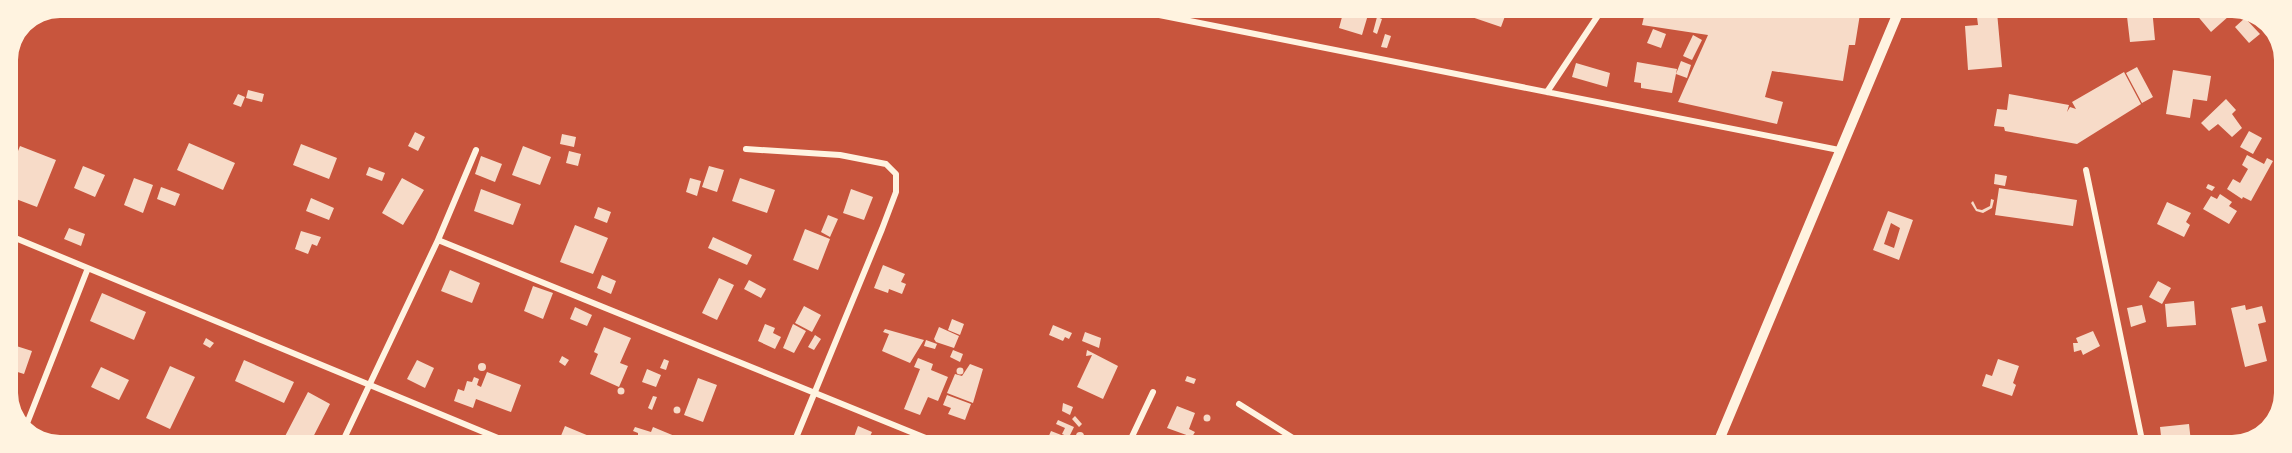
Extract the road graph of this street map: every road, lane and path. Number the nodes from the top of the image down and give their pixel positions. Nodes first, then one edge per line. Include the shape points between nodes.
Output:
1 (1174, 18) edge
2 (1596, 18) edge
3 (1896, 18) edge
4 (1547, 92) junction
5 (746, 149) dead end
6 (476, 150) dead end
7 (1839, 150) junction
8 (2086, 170) dead end
9 (18, 239) edge
10 (438, 240) junction
11 (88, 268) junction
12 (369, 384) junction
13 (1153, 392) dead end
14 (814, 393) junction
15 (1239, 404) dead end
16 (28, 421) edge
17 (346, 435) edge
18 (491, 435) edge
19 (797, 435) edge
20 (918, 435) edge
21 (1133, 435) edge
22 (1288, 435) edge
23 (1721, 435) edge
24 (2142, 435) edge

1 - 4 street
2 - 4 street
3 - 7 street
4 - 7 street
5 - 14 street via 840,155 886,164 896,174 896,192
6 - 10 street
7 - 23 street
8 - 24 street
9 - 11 street
10 - 12 street
10 - 14 street
11 - 12 street
11 - 16 street
12 - 17 street
12 - 18 street
13 - 21 street
14 - 19 street
14 - 20 street
15 - 22 street

